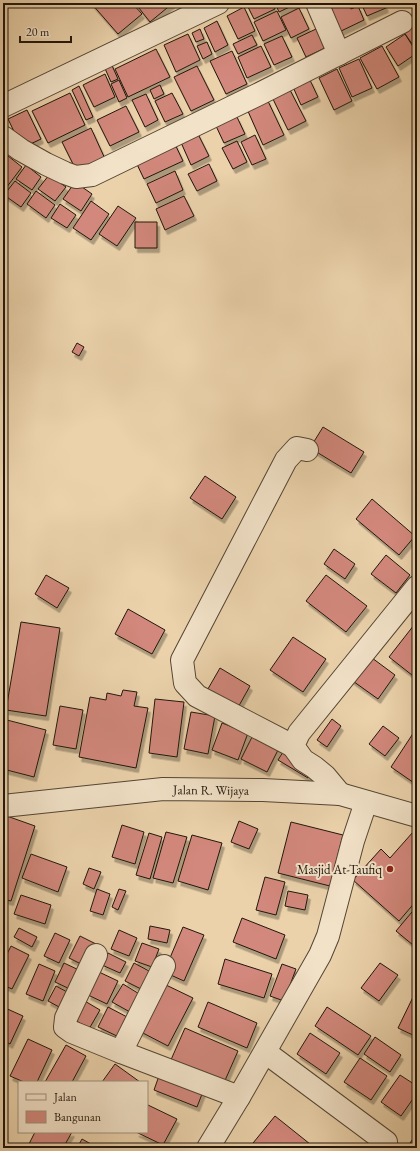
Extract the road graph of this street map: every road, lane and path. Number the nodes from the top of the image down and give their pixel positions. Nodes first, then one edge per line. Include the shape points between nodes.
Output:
1 (218, 3) edge
2 (317, 3) edge
3 (402, 22) dead end
4 (339, 54) junction
5 (3, 106) edge
6 (3, 137) edge
7 (307, 450) dead end
8 (417, 587) edge
9 (293, 746) junction
10 (340, 794) junction
11 (366, 802) junction
12 (3, 806) edge
13 (417, 816) edge
14 (96, 954) dead end
15 (164, 966) dead end
16 (120, 1052) junction
17 (264, 1052) junction
18 (239, 1097) junction
19 (386, 1142) dead end
20 (208, 1148) edge

1 - 5 street
2 - 4 street
3 - 4 street
4 - 6 street via 84,177 76,177 46,164
7 - 9 street via 297,448 286,460 182,660 185,683 197,696
8 - 9 street via 298,733
9 - 10 street
10 - 11 street, Jalan R. Wijaya
10 - 12 street, Jalan R. Wijaya via 163,789
11 - 13 street, Jalan R. Wijaya
11 - 17 street via 320,956
14 - 16 street via 66,1018 65,1026 72,1032
15 - 16 street
16 - 18 street
17 - 18 street
17 - 19 street
18 - 20 street

